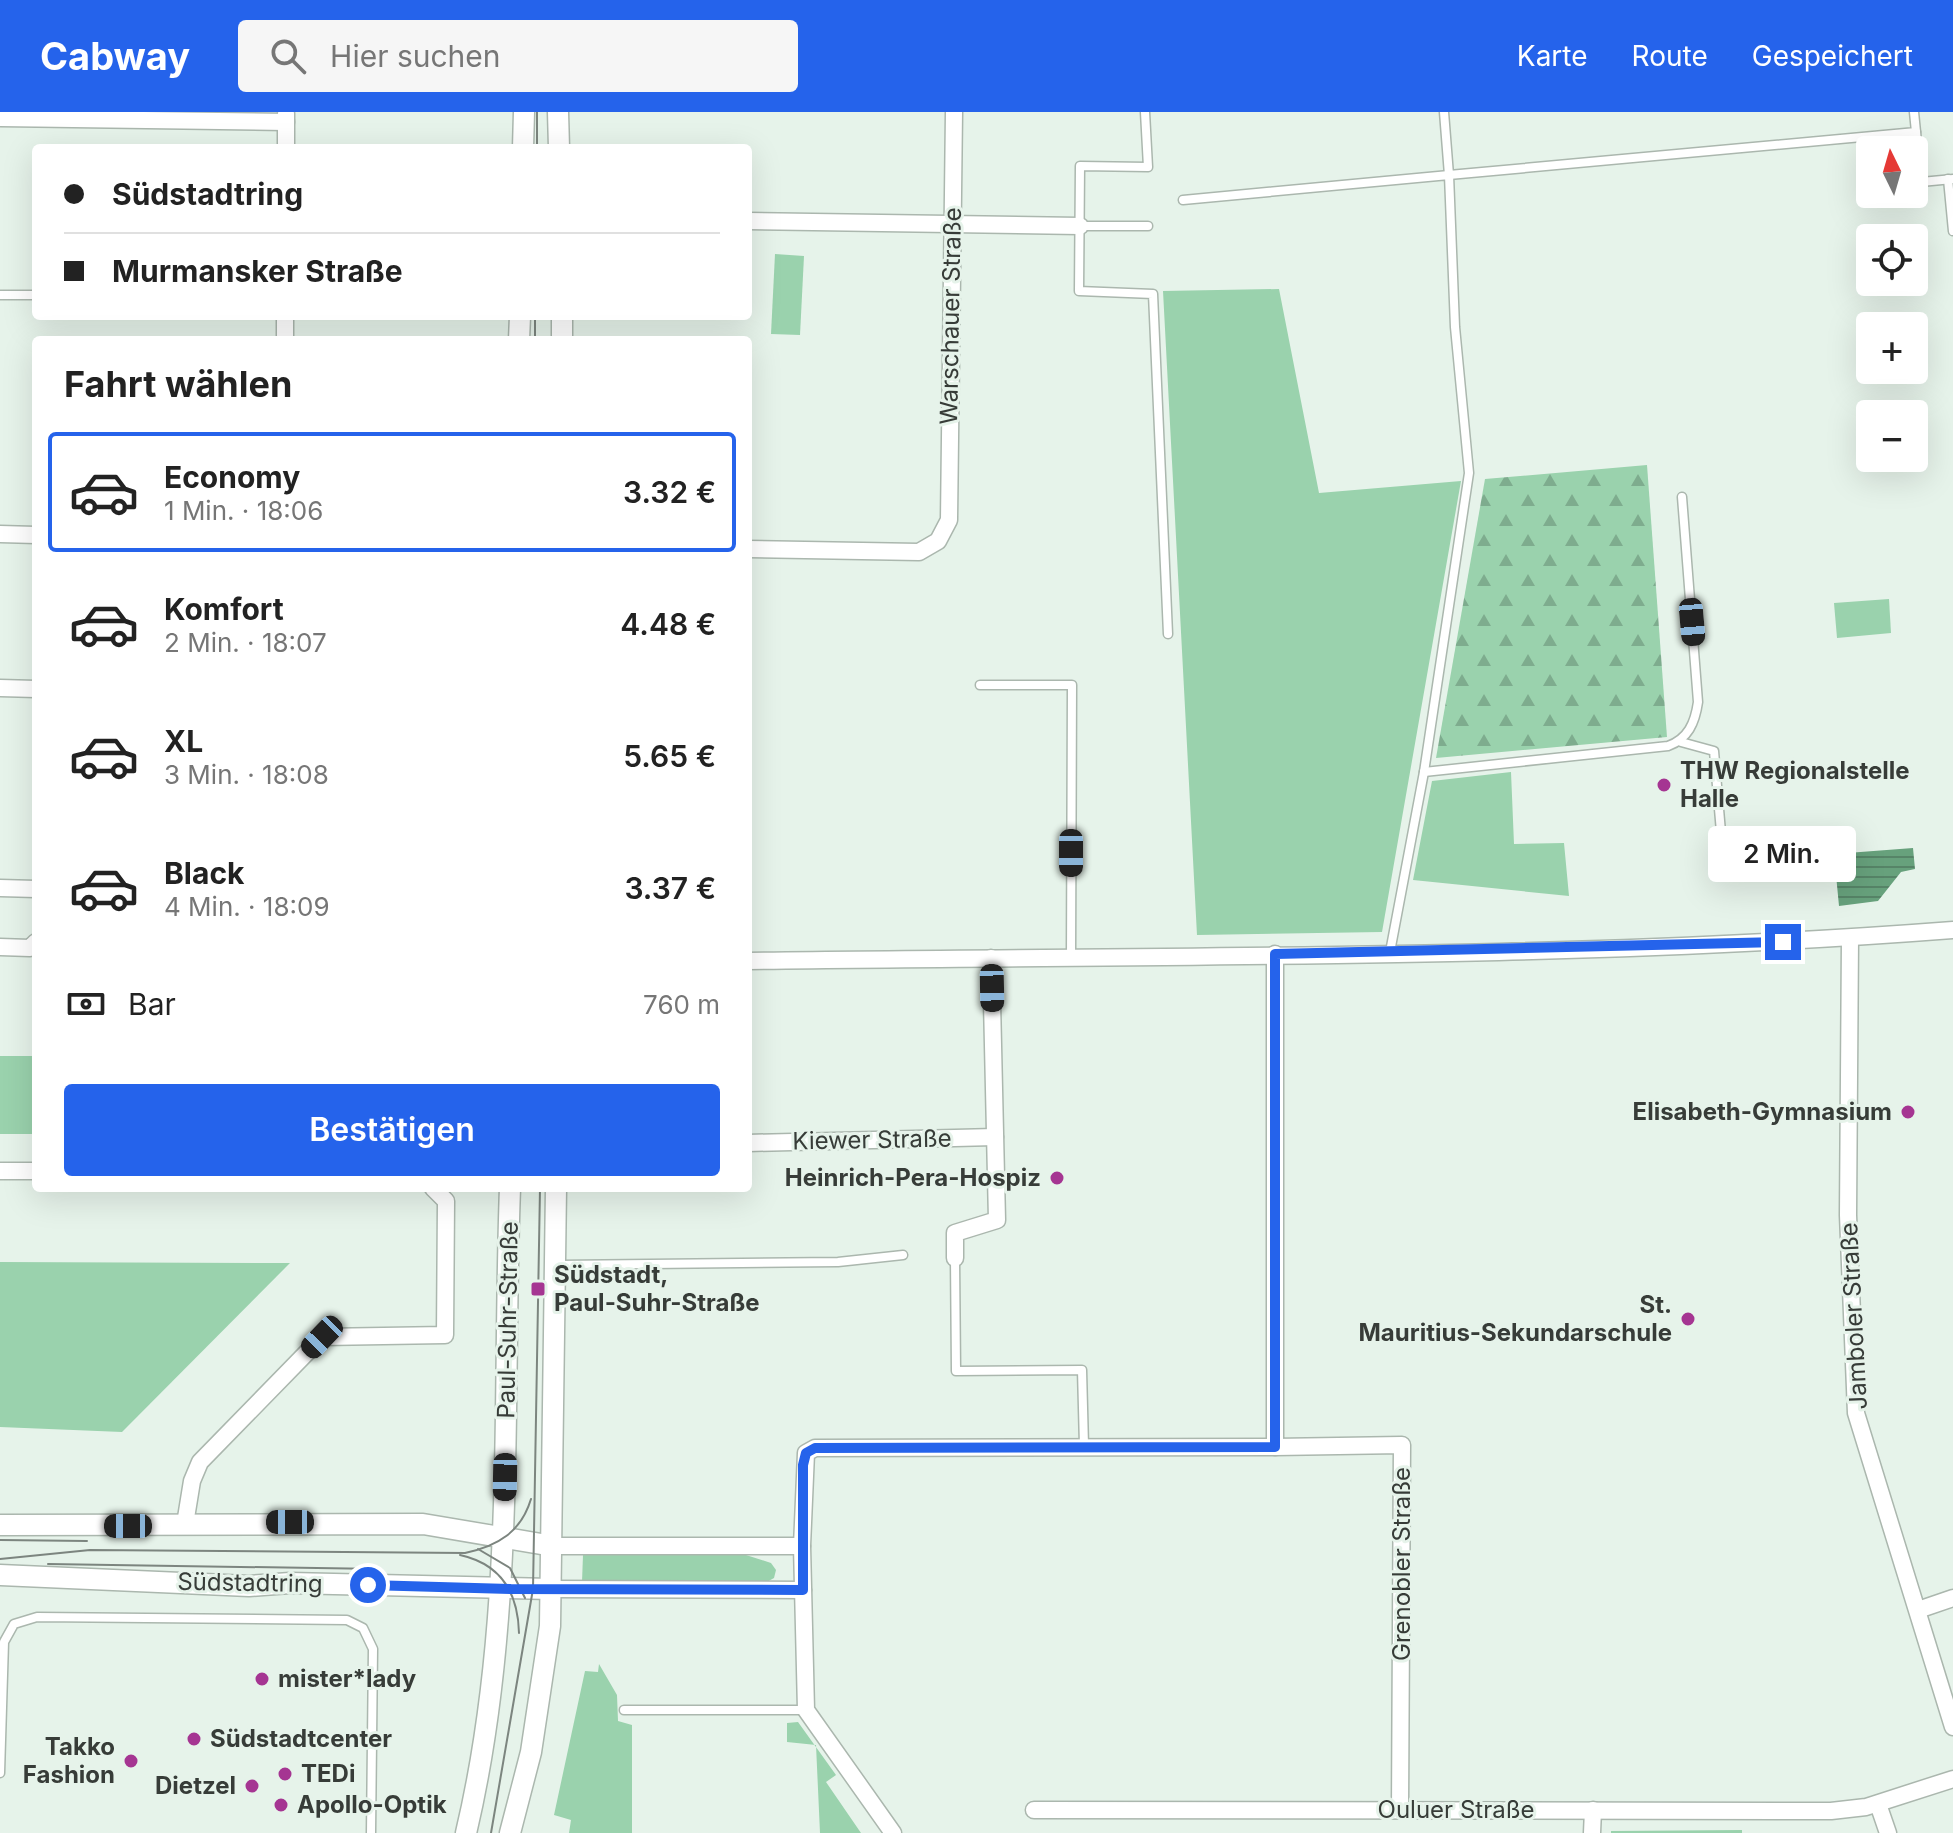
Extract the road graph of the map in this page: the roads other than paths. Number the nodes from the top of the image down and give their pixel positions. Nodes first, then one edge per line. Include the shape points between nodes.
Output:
1 (524, 112) edge
2 (558, 112) edge
3 (954, 112) edge
4 (1145, 112) edge
5 (1444, 112) edge
6 (1914, 112) edge
7 (286, 117) edge
8 (0, 118) edge
9 (1916, 132) junction
10 (286, 144) edge
11 (523, 144) edge
12 (559, 144) edge
13 (1449, 175) junction
14 (1951, 179) edge
15 (1183, 200) dead end
16 (752, 221) edge
17 (952, 225) junction
18 (1080, 226) junction
19 (1148, 226) dead end
20 (1953, 231) edge
21 (0, 295) edge
22 (32, 295) edge
23 (1682, 497) dead end
24 (0, 534) edge
25 (32, 535) edge
26 (752, 549) edge
27 (1168, 634) dead end
28 (980, 685) dead end
29 (0, 688) edge
30 (32, 689) edge
31 (1681, 742) junction
32 (1424, 772) junction
33 (1721, 832) dead end
34 (0, 888) edge
35 (32, 889) edge
36 (1953, 930) edge
37 (1850, 938) junction
38 (32, 946) edge
39 (0, 947) edge
40 (1390, 952) junction
41 (1275, 954) junction
42 (991, 958) junction
43 (1071, 958) junction
44 (752, 961) edge
45 (995, 1137) junction
46 (752, 1143) edge
47 (0, 1171) edge
48 (32, 1171) edge
49 (437, 1192) edge
50 (510, 1192) edge
51 (556, 1192) edge
52 (903, 1255) dead end
53 (955, 1258) joint
54 (557, 1265) junction
55 (1084, 1446) junction
56 (1275, 1447) junction
57 (185, 1524) junction
58 (0, 1525) edge
59 (503, 1539) junction
60 (553, 1546) junction
61 (802, 1546) junction
62 (0, 1575) edge
63 (500, 1589) junction
64 (551, 1589) junction
65 (803, 1590) junction
66 (1953, 1598) edge
67 (1918, 1610) junction
68 (624, 1710) dead end
69 (806, 1710) junction
70 (1953, 1727) edge
71 (0, 1773) edge
72 (1953, 1779) edge
73 (1878, 1804) junction
74 (1034, 1810) dead end
75 (1400, 1810) junction
76 (1593, 1810) junction
77 (371, 1833) edge
78 (466, 1833) edge
79 (510, 1833) edge
80 (893, 1833) edge
81 (1592, 1833) edge
82 (1888, 1833) edge

1 - 11 street
2 - 12 street
3 - 17 street, Warschauer Straße
4 - 18 lane via 1148,167 1080,166
5 - 13 lane
6 - 9 lane
7 - 8 street
7 - 10 street
9 - 13 lane
9 - 14 lane via 1921,182
13 - 15 lane
13 - 32 lane via 1455,327 1469,473
14 - 20 lane
16 - 17 street
17 - 18 street
17 - 26 street, Warschauer Straße via 949,520 938,541 919,552
18 - 19 lane
18 - 27 lane via 1079,291 1153,294
21 - 22 lane
23 - 31 lane via 1698,702
24 - 25 street
28 - 43 lane via 1072,685
29 - 30 street
31 - 32 lane
31 - 33 lane via 1714,751
32 - 40 lane
34 - 35 street
36 - 37 street
37 - 40 street
37 - 67 street, Jamboler Straße via 1848,1215 1856,1413
38 - 39 street
40 - 41 street
41 - 43 street
41 - 56 street
42 - 43 street
42 - 44 street
42 - 45 street
45 - 46 street, Kiewer Straße
45 - 53 street via 997,1220 955,1233
47 - 48 street
49 - 57 street via 446,1201 445,1335 322,1337 200,1462
50 - 59 street, Paul-Suhr-Straße
51 - 54 street, Paul-Suhr-Straße
52 - 54 lane via 838,1262
53 - 55 lane via 956,1371 1082,1370
54 - 60 street, Paul-Suhr-Straße
55 - 56 street, Grenobler Straße
55 - 61 street, Grenobler Straße via 815,1448 806,1453 803,1465
56 - 75 street, Grenobler Straße via 1402,1445
57 - 58 street
57 - 59 street via 423,1524
59 - 60 street
59 - 63 street, Paul-Suhr-Straße
60 - 61 street
60 - 64 street, Paul-Suhr-Straße
61 - 65 street
62 - 63 street, Südstadtring via 249,1586
63 - 64 street, Südstadtring
63 - 78 street, Paul-Suhr-Straße via 488,1722
64 - 65 street
64 - 79 street via 542,1695
65 - 69 street
66 - 67 street
67 - 70 street, Jamboler Straße
68 - 69 lane
69 - 80 street
71 - 77 lane via 4,1642 14,1624 37,1617 347,1620 363,1628 373,1649
72 - 73 street, Ouluer Straße
73 - 76 street, Ouluer Straße via 1831,1811
73 - 82 street
74 - 75 street, Ouluer Straße
75 - 76 street, Ouluer Straße
76 - 81 street

